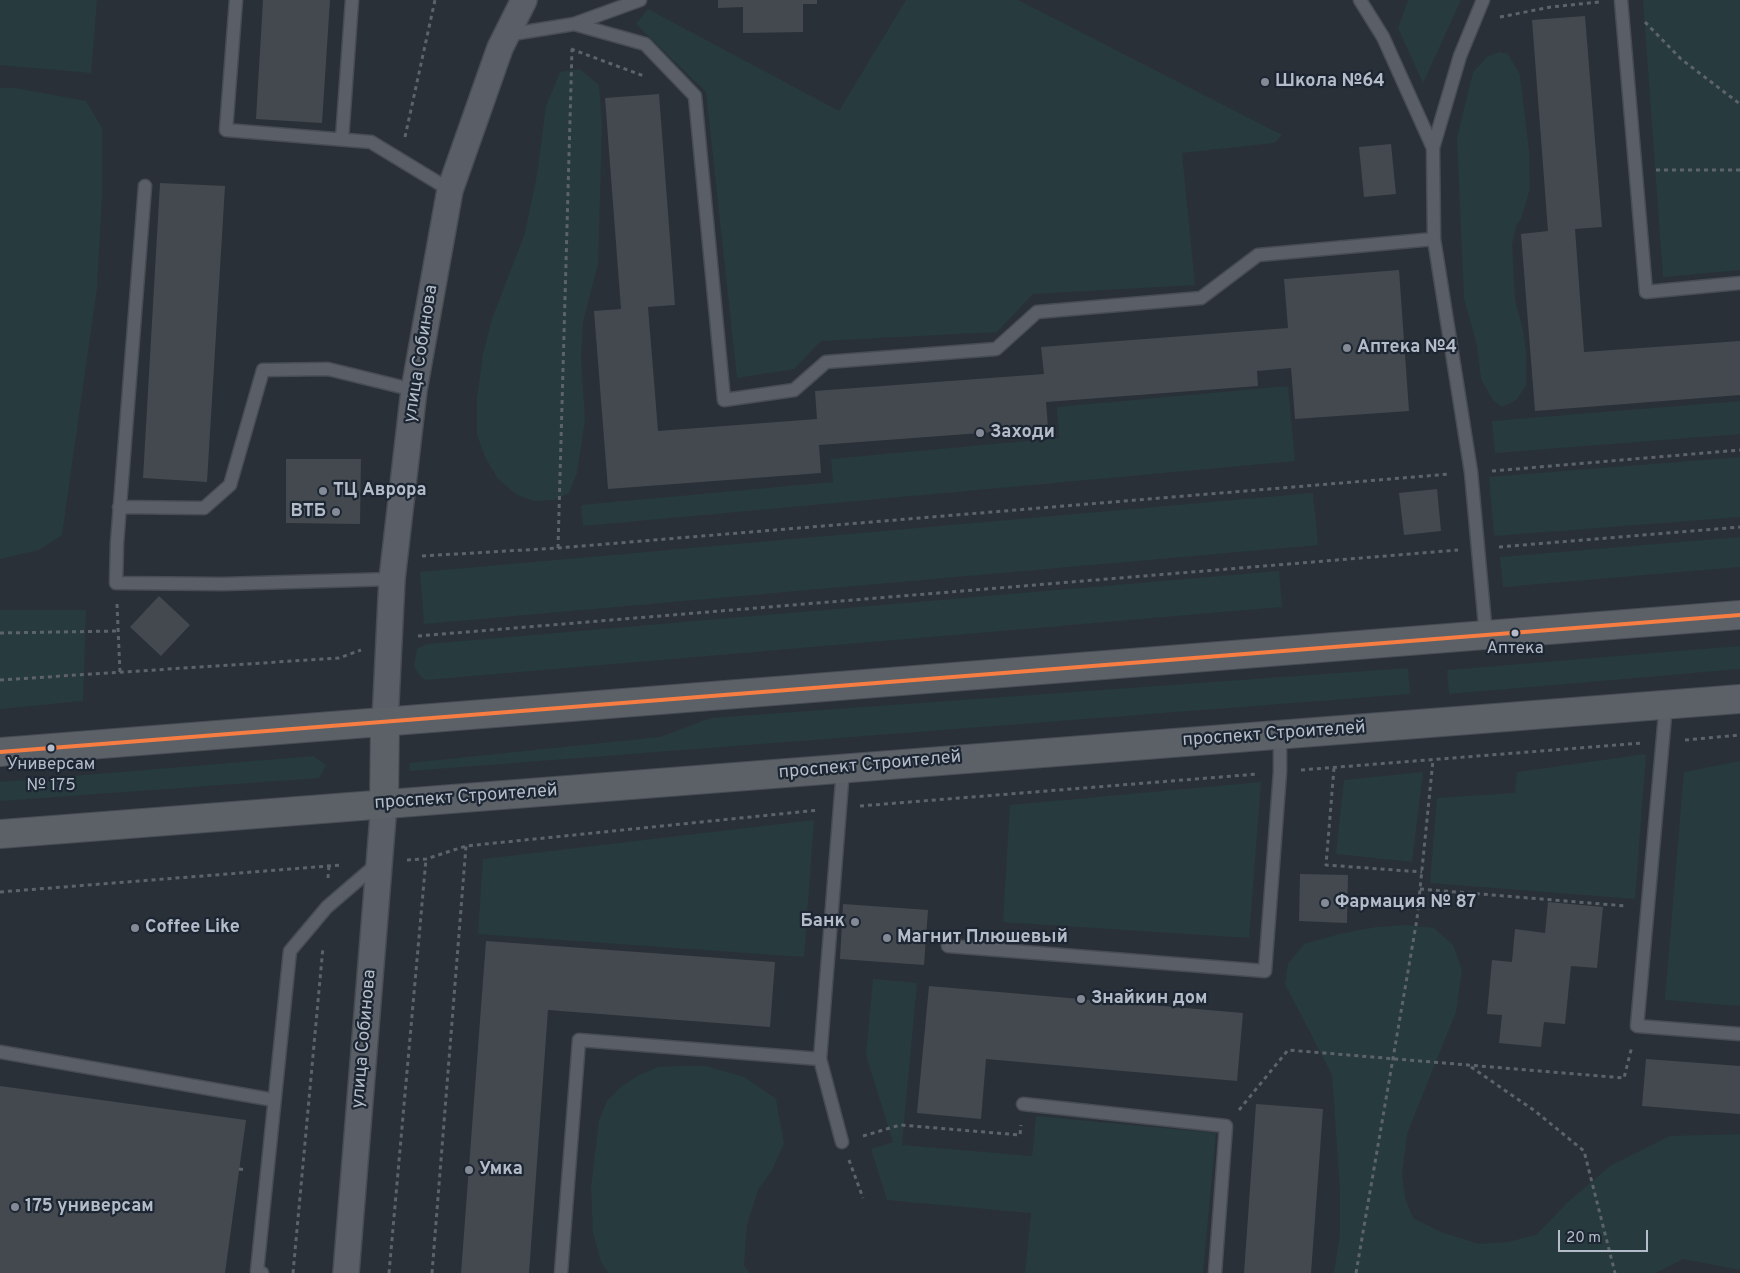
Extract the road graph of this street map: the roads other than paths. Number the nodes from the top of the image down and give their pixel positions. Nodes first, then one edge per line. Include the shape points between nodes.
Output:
1 (236, 0) edge
2 (352, 0) edge
3 (524, 0) edge
4 (640, 0) edge
5 (1360, 0) edge
6 (1483, 0) edge
7 (1621, 0) edge
8 (574, 24) junction
9 (506, 35) junction
10 (342, 139) junction
11 (1432, 148) junction
12 (144, 186) dead end
13 (450, 190) junction
14 (1434, 239) junction
15 (1740, 283) edge
16 (414, 390) junction
17 (119, 507) junction
18 (394, 568) junction
19 (1740, 615) edge
20 (1486, 636) junction
21 (1740, 699) edge
22 (1666, 704) junction
23 (385, 722) junction
24 (1280, 733) junction
25 (0, 752) edge
26 (842, 769) junction
27 (384, 804) junction
28 (0, 834) edge
29 (379, 863) junction
30 (948, 946) dead end
31 (1740, 1034) edge
32 (0, 1052) edge
33 (820, 1059) junction
34 (274, 1100) junction
35 (1023, 1104) road end
36 (842, 1142) road end
37 (259, 1272) edge
38 (346, 1273) edge
39 (561, 1273) edge
40 (1215, 1273) edge

1 - 10 lane via 226,130
2 - 10 lane
3 - 9 street, улица Собинова
4 - 8 lane
5 - 11 lane via 1383,37
6 - 11 lane via 1460,56
7 - 15 lane via 1646,292
8 - 9 lane
8 - 14 lane via 645,44 695,96 724,400 794,390 826,362 996,349 1037,312 1201,298 1258,255
9 - 13 street, улица Собинова
10 - 13 lane via 371,142
11 - 14 lane
12 - 17 lane
13 - 16 street, улица Собинова
14 - 20 lane via 1471,472
16 - 17 lane via 328,369 263,370 230,485 204,508
16 - 18 street, улица Собинова
17 - 18 lane via 116,583 223,584
18 - 23 street, улица Собинова
19 - 20 main road
20 - 23 main road
21 - 22 main road, проспект Строителей
22 - 24 main road, проспект Строителей via 1436,724
22 - 31 lane via 1637,1026
23 - 25 main road
23 - 27 main road
24 - 26 main road, проспект Строителей
24 - 30 lane via 1265,971
26 - 27 main road, проспект Строителей
26 - 33 lane
27 - 28 main road, проспект Строителей
27 - 29 street, улица Собинова
29 - 34 lane via 327,907 290,950
29 - 38 street, улица Собинова
32 - 34 lane
33 - 36 lane
33 - 39 lane via 579,1040
34 - 37 lane
35 - 40 lane via 1226,1126

